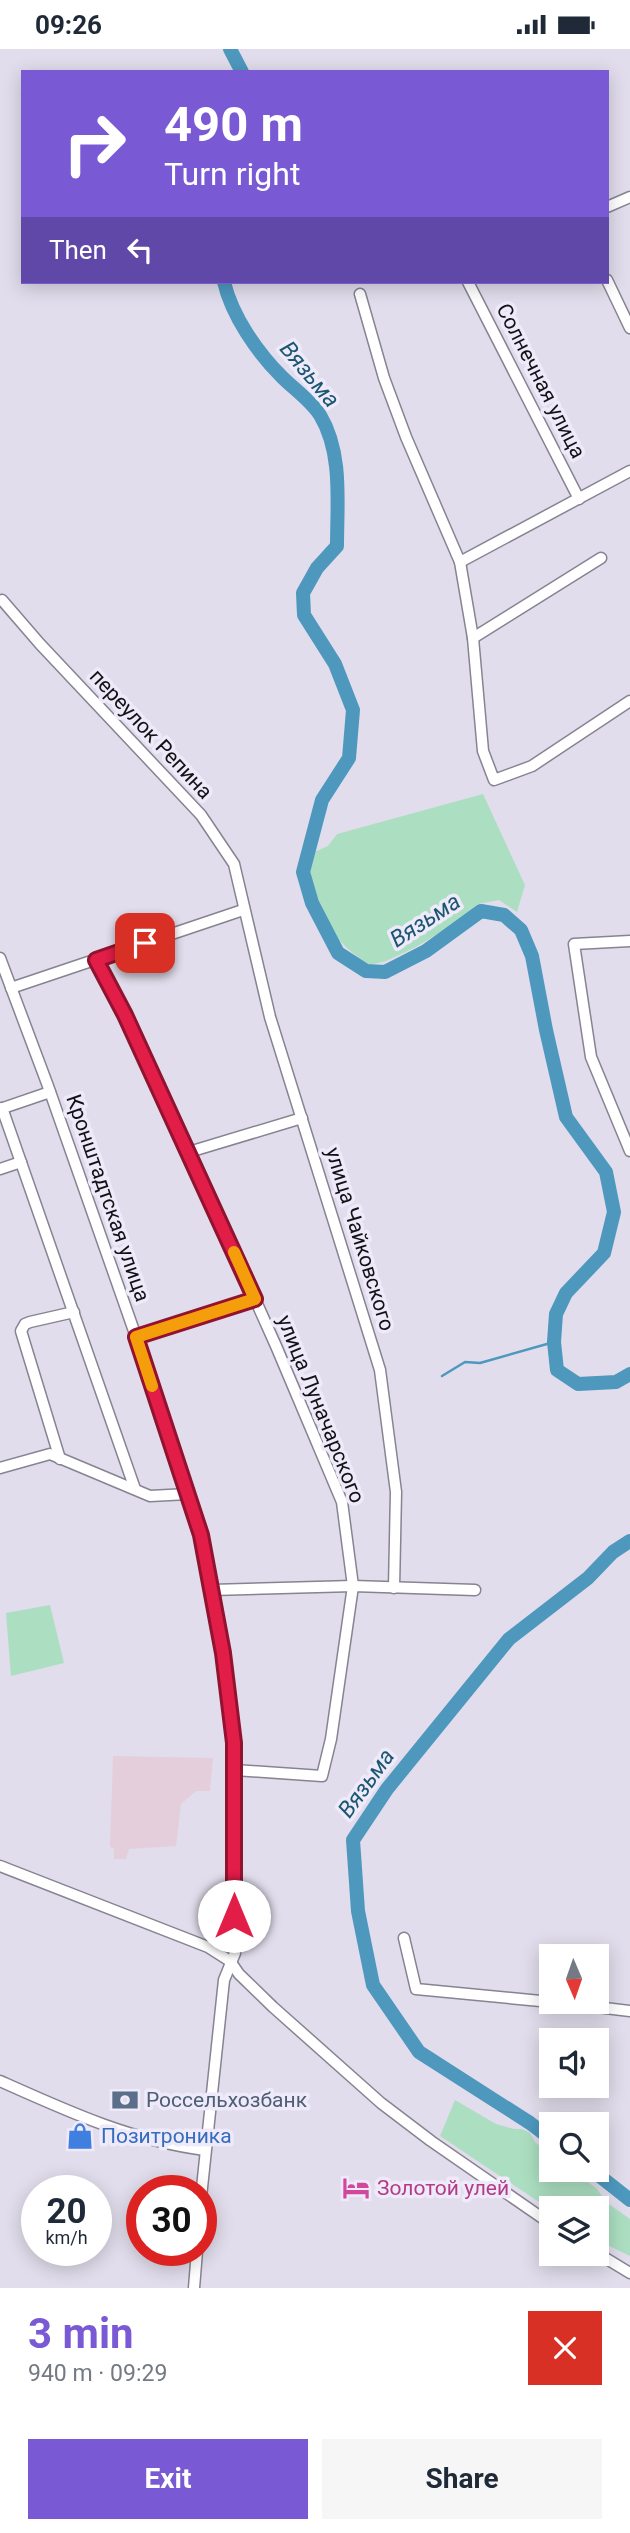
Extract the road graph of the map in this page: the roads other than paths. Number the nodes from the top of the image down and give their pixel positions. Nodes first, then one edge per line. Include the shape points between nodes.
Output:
1 (630, 197) edge
2 (609, 206) edge
3 (469, 284) edge
4 (608, 284) edge
5 (360, 294) dead end
6 (630, 328) edge
7 (630, 471) edge
8 (579, 499) junction
9 (601, 558) dead end
10 (460, 562) junction
11 (2, 600) dead end
12 (473, 638) junction
13 (630, 701) edge
14 (243, 910) junction
15 (630, 941) edge
16 (0, 958) edge
17 (96, 960) junction
18 (6, 983) edge
19 (50, 1092) junction
20 (1, 1108) edge
21 (302, 1118) junction
22 (630, 1151) edge
23 (189, 1152) junction
24 (21, 1162) junction
25 (0, 1170) edge
26 (255, 1299) junction
27 (74, 1312) junction
28 (136, 1337) junction
29 (60, 1459) junction
30 (0, 1468) edge
31 (135, 1489) junction
32 (188, 1494) junction
33 (353, 1586) junction
34 (394, 1588) junction
35 (212, 1590) junction
36 (475, 1590) dead end
37 (235, 1770) junction
38 (0, 1866) edge
39 (404, 1938) dead end
40 (230, 1961) junction
41 (539, 2001) edge
42 (609, 2009) edge
43 (630, 2011) edge
44 (0, 2081) edge
45 (205, 2150) junction
46 (203, 2175) edge
47 (539, 2216) edge
48 (609, 2260) edge
49 (196, 2266) edge
50 (630, 2273) edge
51 (194, 2288) edge

1 - 2 street
3 - 8 street, Солнечная улица
4 - 6 street
5 - 10 street via 406,437
7 - 8 street
8 - 10 street
9 - 12 street
10 - 12 street
11 - 14 street, переулок Репина via 201,814 234,864
12 - 13 street via 483,751 494,780 532,767
14 - 17 street
14 - 21 street, улица Чайковского
15 - 22 street via 574,944 591,1057
16 - 18 street, Кронштадтская улица
17 - 18 street
17 - 23 street, улица Луначарского
18 - 19 street, Кронштадтская улица
19 - 20 street
19 - 28 street, Кронштадтская улица
20 - 24 street
21 - 23 street
21 - 34 street, улица Чайковского via 380,1370 396,1492
23 - 26 street, улица Луначарского
24 - 25 street
24 - 27 street
26 - 28 street
26 - 33 street, улица Луначарского via 342,1502
27 - 29 street via 30,1322 21,1331
27 - 31 street
28 - 32 street, Кронштадтская улица
29 - 30 street via 50,1454
29 - 31 street
31 - 32 street via 150,1496
32 - 35 street, Кронштадтская улица
33 - 34 street
33 - 35 street
33 - 37 street, улица Луначарского via 322,1776
34 - 36 street
35 - 37 street, Кронштадтская улица
37 - 40 street, Кронштадтская улица via 234,1953
38 - 40 street via 208,1947
39 - 41 street via 416,1989
40 - 45 street, Кронштадтская улица
40 - 47 street via 273,2007 381,2103
42 - 43 street
44 - 45 street via 98,2124 169,2145
45 - 46 street, Кронштадтская улица
48 - 50 street
49 - 51 street

